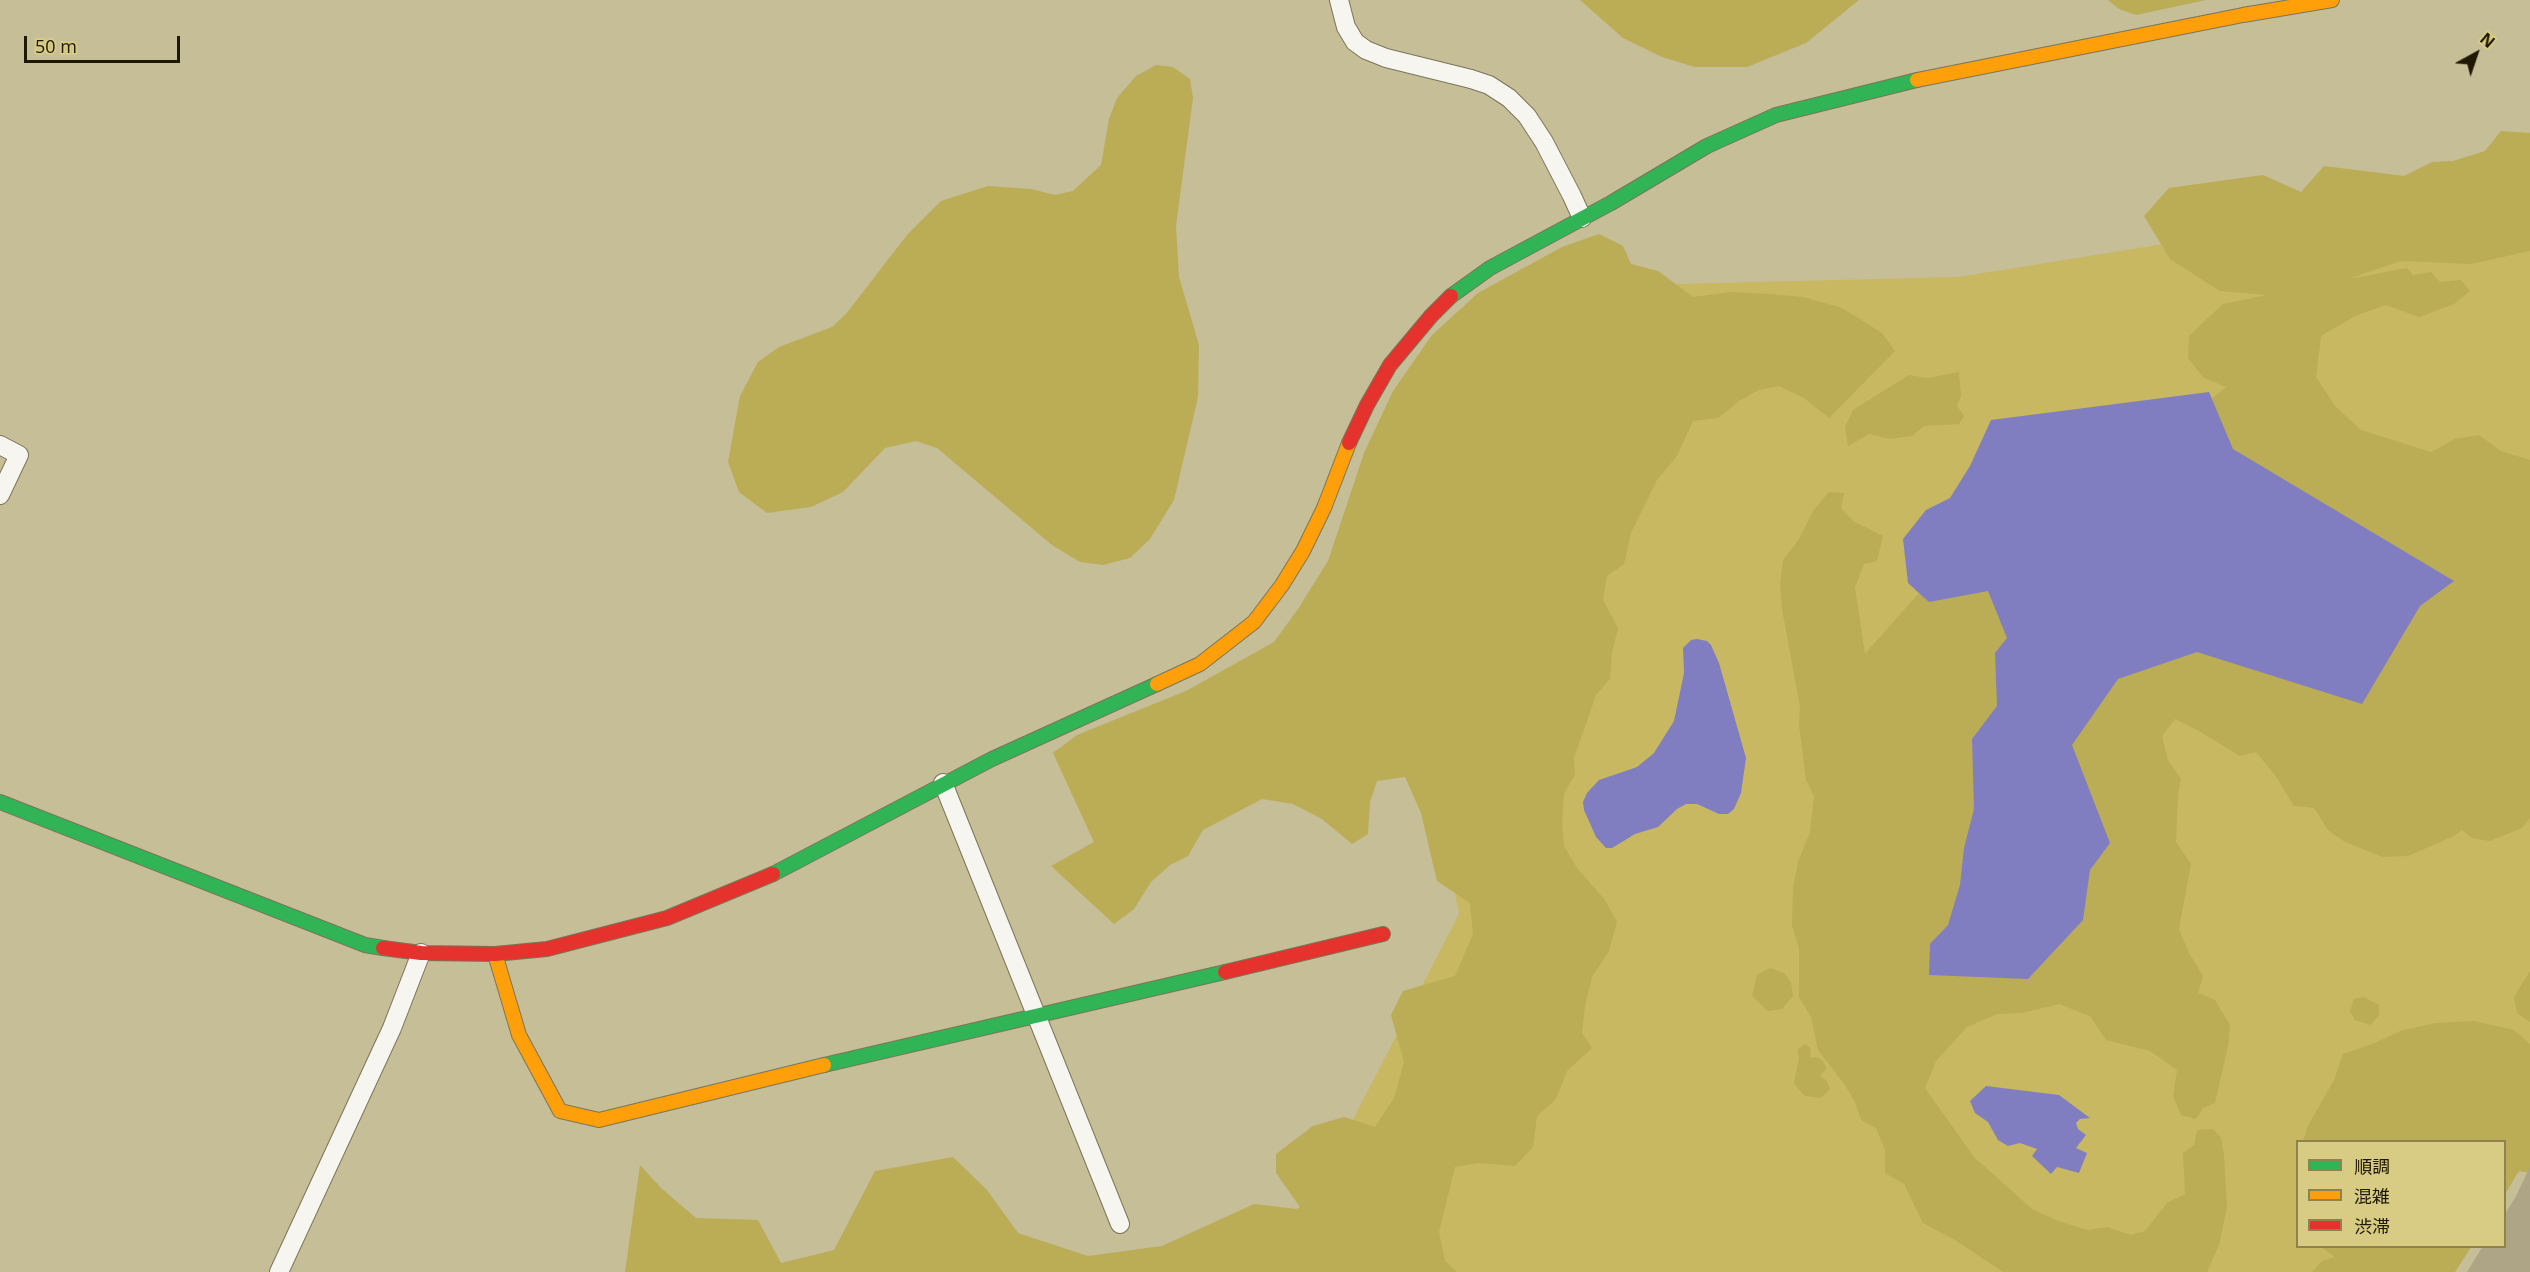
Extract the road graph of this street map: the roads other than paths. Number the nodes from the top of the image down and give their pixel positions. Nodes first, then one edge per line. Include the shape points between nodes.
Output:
1 (1340, 0) edge
2 (2332, 0) edge
3 (1582, 218) junction
4 (0, 445) edge
5 (0, 495) edge
6 (943, 783) junction
7 (0, 802) edge
8 (1383, 934) dead end
9 (421, 953) junction
10 (495, 954) junction
11 (1036, 1017) junction
12 (1120, 1224) dead end
13 (279, 1272) edge

1 - 3 street via 1346,27 1355,42 1366,50 1489,85 1509,98 1544,142
2 - 3 street via 1950,72 1816,103 1776,115 1707,146
3 - 6 street via 1458,290 1412,337 1367,405 1303,551 1254,622 1200,664 1037,736
4 - 5 street via 19,455
6 - 10 street via 766,878 667,918 547,949
6 - 11 street
7 - 9 street via 365,945
8 - 11 street
9 - 10 street
9 - 13 street via 392,1028
10 - 11 street via 519,1035 560,1112 599,1120
11 - 12 street

